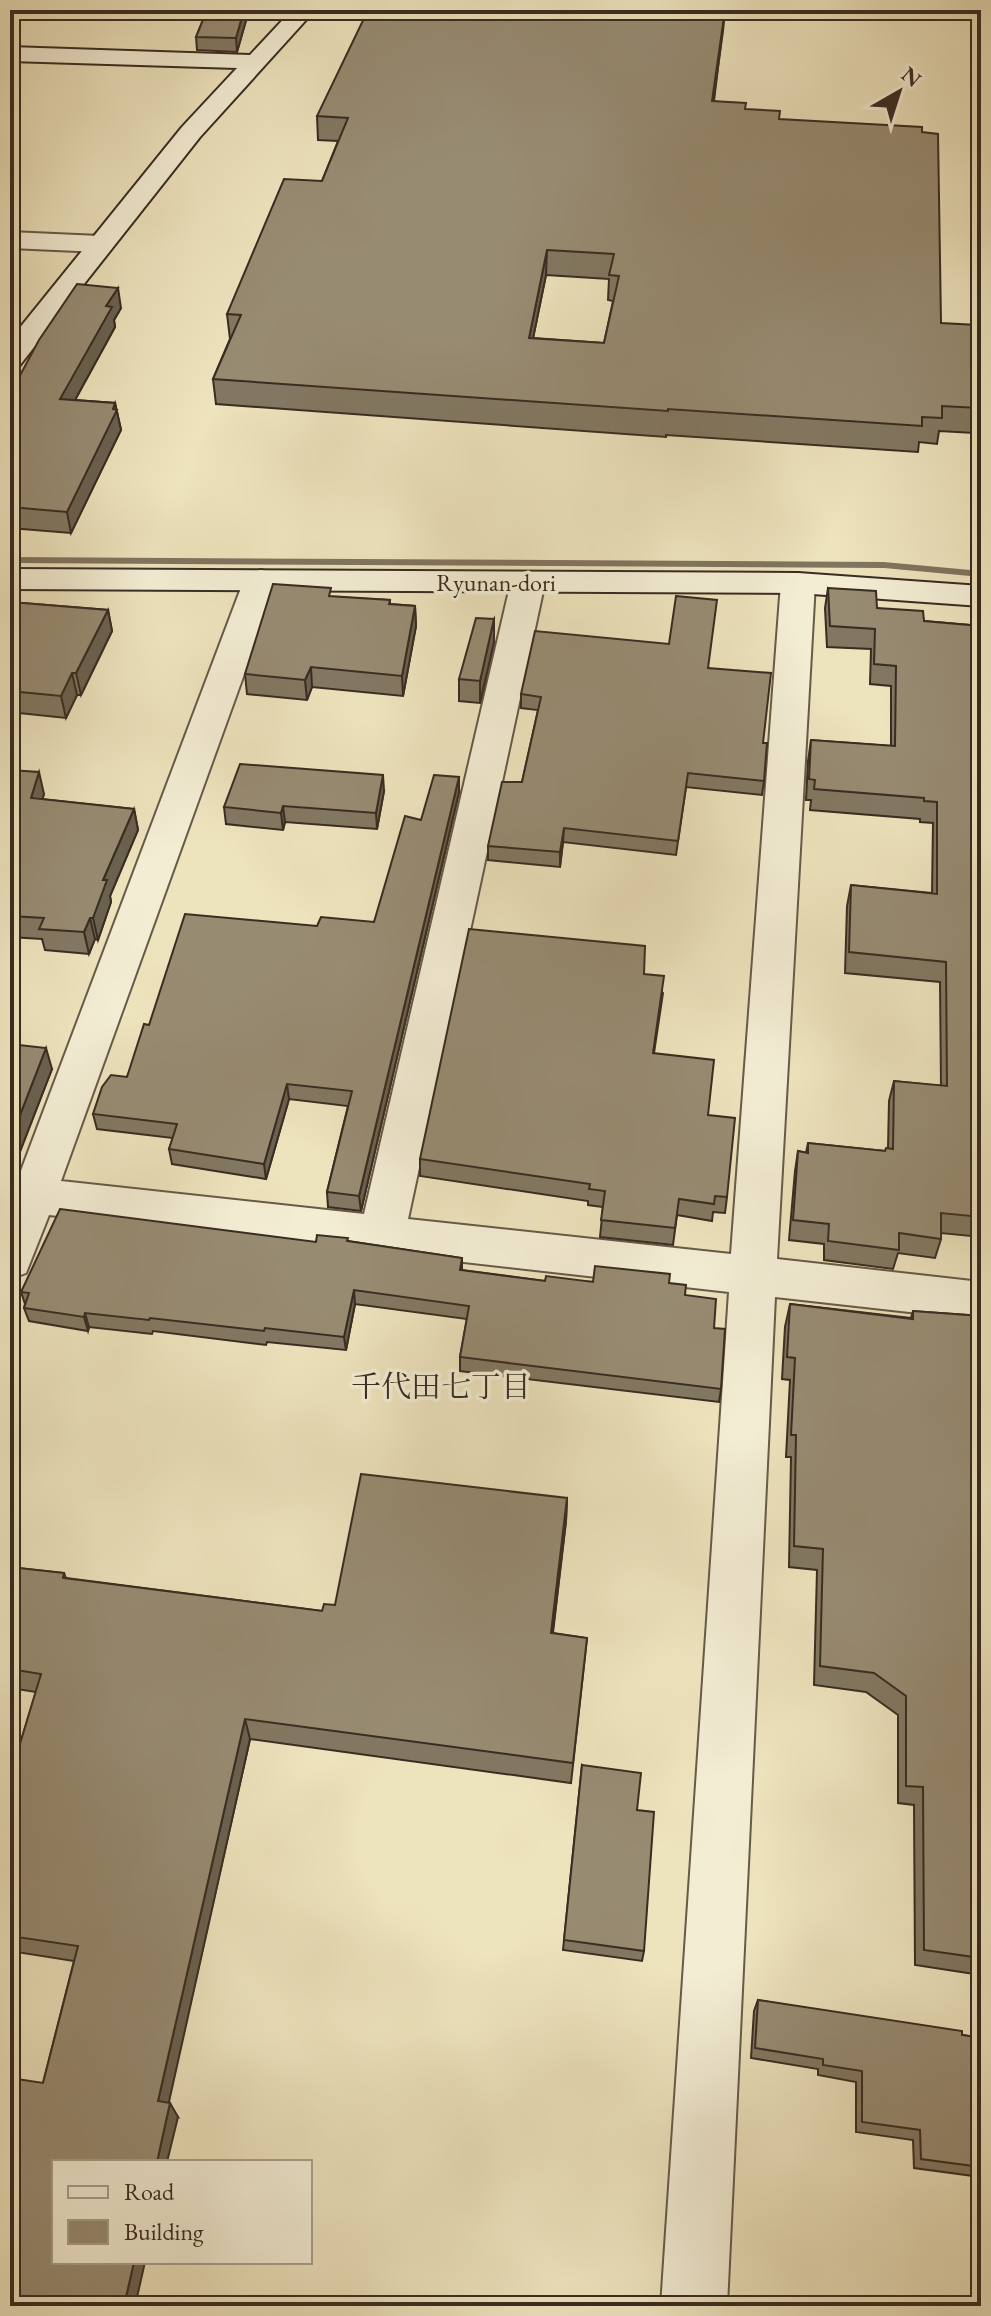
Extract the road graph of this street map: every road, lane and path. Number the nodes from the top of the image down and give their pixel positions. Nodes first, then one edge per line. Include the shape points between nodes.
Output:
1 (304, 10) edge
2 (10, 54) edge
3 (256, 62) junction
4 (10, 240) edge
5 (100, 244) junction
6 (10, 359) edge
7 (10, 579) edge
8 (261, 580) junction
9 (528, 582) junction
10 (798, 583) junction
11 (981, 596) edge
12 (22, 1194) edge
13 (382, 1234) junction
14 (10, 1260) edge
15 (753, 1276) junction
16 (981, 1301) edge
17 (694, 2306) edge

1 - 3 street
2 - 3 street
3 - 5 street
4 - 5 street
5 - 6 street
7 - 8 street, Ryunan-dori
8 - 9 street, Ryunan-dori
8 - 12 street
9 - 10 street, Ryunan-dori
9 - 13 street
10 - 11 street, Ryunan-dori
10 - 15 street
12 - 13 street
12 - 14 street
13 - 15 street
15 - 16 street
15 - 17 street

